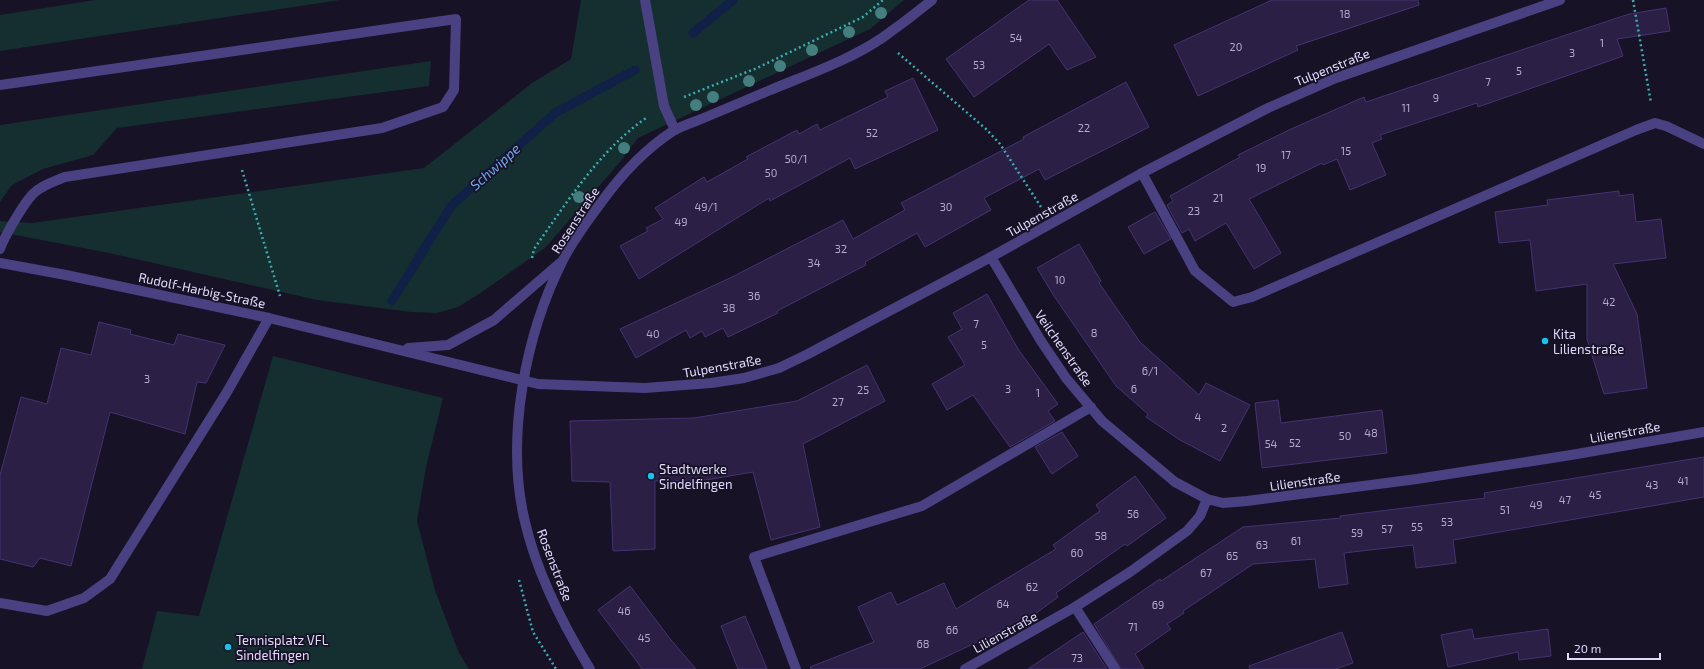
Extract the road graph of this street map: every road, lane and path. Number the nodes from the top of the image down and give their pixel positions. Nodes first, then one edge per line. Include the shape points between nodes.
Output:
1 (645, 0) edge
2 (932, 0) edge
3 (1560, 0) edge
4 (1633, 0) edge
5 (881, 39) junction
6 (0, 84) edge
7 (1655, 124) junction
8 (675, 130) junction
9 (1704, 144) edge
10 (236, 151) junction
11 (1142, 173) junction
12 (1052, 224) junction
13 (0, 249) edge
14 (991, 257) junction
15 (563, 260) junction
16 (0, 263) edge
17 (280, 296) dead end
18 (269, 318) junction
19 (398, 349) junction
20 (525, 381) junction
21 (1091, 407) junction
22 (1704, 432) edge
23 (1207, 499) junction
24 (0, 603) edge
25 (1075, 607) junction
26 (590, 669) edge
27 (796, 669) edge
28 (965, 669) edge
29 (1114, 669) edge

1 - 8 street via 664,106
2 - 5 street, Rosenstraße
3 - 11 street, Tulpenstraße via 1336,78 1268,108
4 - 7 path
5 - 8 street, Rosenstraße via 807,75
5 - 12 path via 986,129
6 - 10 street via 456,19 454,90 443,107 382,128
7 - 9 street via 1666,126
7 - 11 street via 1252,297 1233,302 1195,271
8 - 15 street, Rosenstraße via 652,146 617,180 578,234
10 - 13 street via 65,177 45,185 34,193 3,238
10 - 17 path
11 - 12 street, Tulpenstraße
12 - 14 street, Tulpenstraße
14 - 20 street, Tulpenstraße via 808,354 779,368 744,378 645,388 538,384
14 - 21 street, Veilchenstraße via 1041,341 1066,378
15 - 19 street, Rudolf-Harbig-Straße via 494,320 448,345
15 - 20 street, Rosenstraße via 540,317 529,354
16 - 18 street, Rudolf-Harbig-Straße
18 - 19 street, Rudolf-Harbig-Straße
18 - 24 street via 227,392 110,578 84,598 47,611
19 - 20 street, Rudolf-Harbig-Straße
20 - 26 street, Rosenstraße via 518,426 517,469 524,520 545,583 570,637
21 - 23 street, Veilchenstraße via 1102,420 1175,482
21 - 27 street via 922,506 754,556
22 - 23 street, Lilienstraße via 1402,481 1247,501 1223,503
23 - 25 street, Lilienstraße via 1200,516 1187,531
25 - 28 street, Lilienstraße
25 - 29 street

